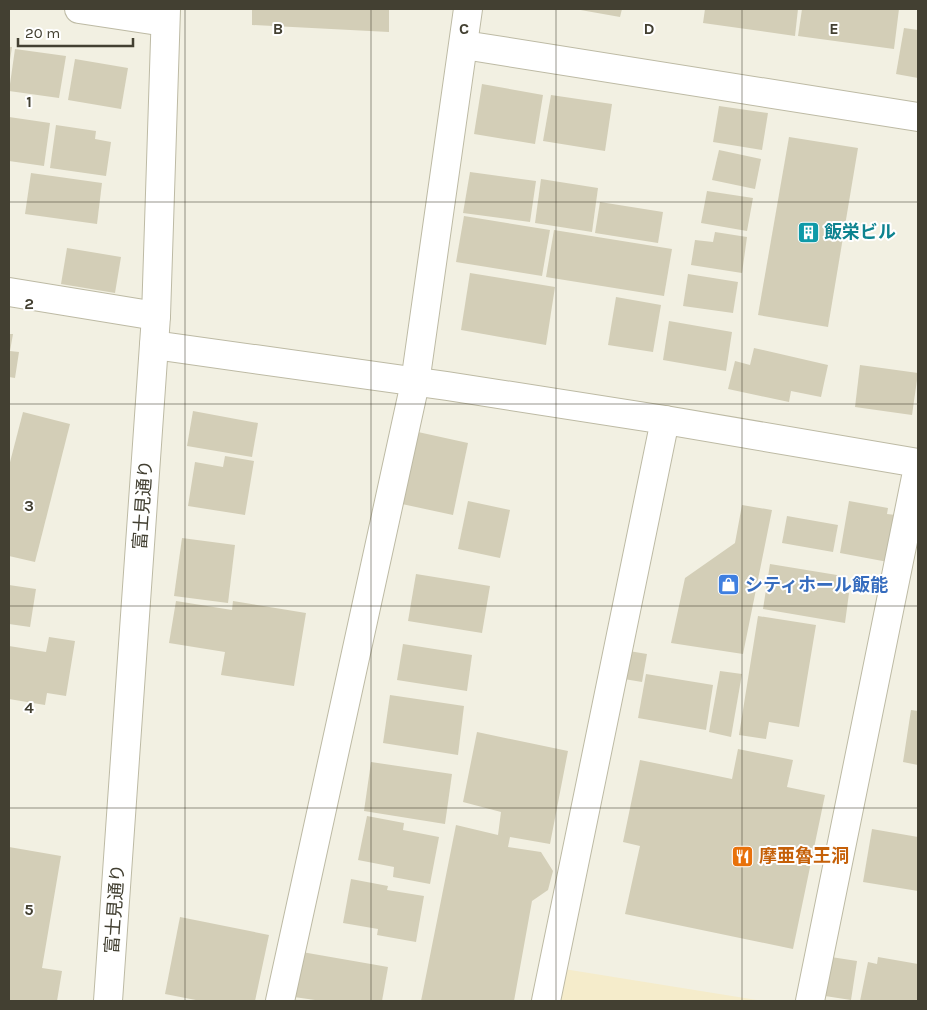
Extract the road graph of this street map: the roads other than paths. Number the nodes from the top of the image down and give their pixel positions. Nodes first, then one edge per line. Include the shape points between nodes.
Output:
1 (79, 9) edge
2 (468, 9) edge
3 (166, 15) edge
4 (464, 45) junction
5 (918, 117) edge
6 (9, 292) edge
7 (156, 316) junction
8 (154, 344) junction
9 (415, 383) junction
10 (665, 420) junction
11 (918, 465) edge
12 (108, 1001) edge
13 (280, 1001) edge
14 (546, 1001) edge
15 (810, 1001) edge

1 - 3 street
2 - 4 street
3 - 7 street, 富士見通り
4 - 5 street
4 - 9 street
6 - 7 street
7 - 8 street, 富士見通り
8 - 9 street
8 - 12 street, 富士見通り
9 - 10 street
9 - 13 street
10 - 11 street
10 - 14 street
11 - 15 street

